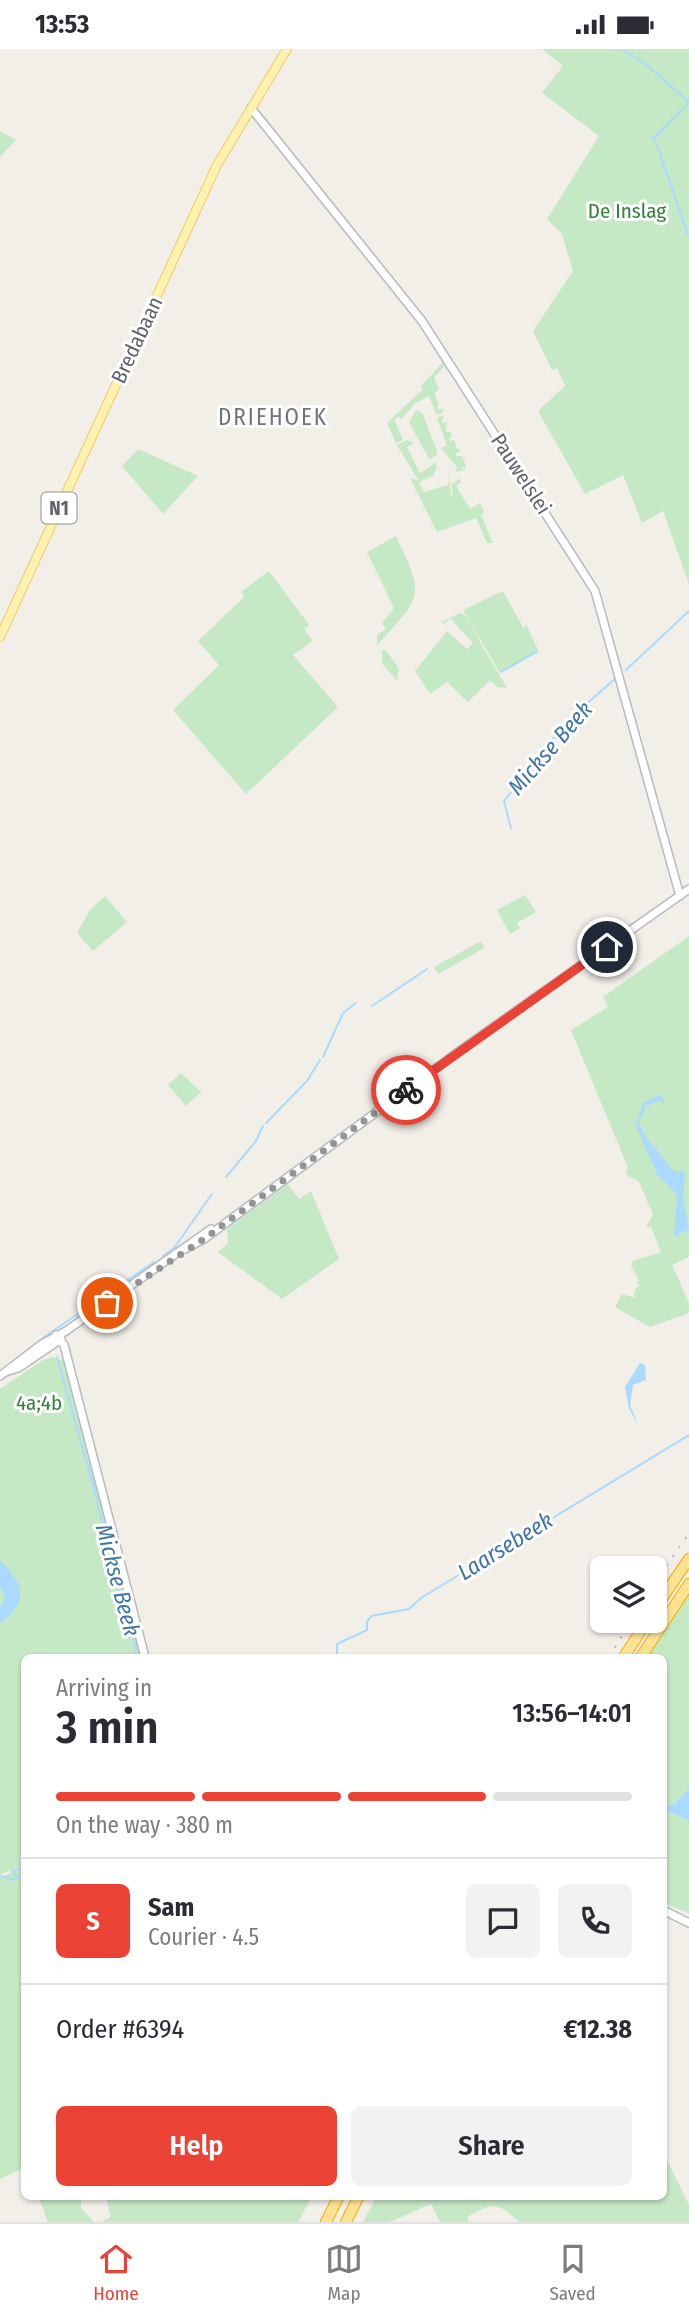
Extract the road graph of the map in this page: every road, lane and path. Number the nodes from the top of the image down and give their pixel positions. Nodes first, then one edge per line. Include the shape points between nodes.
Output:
1 (287, 49) edge
2 (251, 108) junction
3 (0, 637) edge
4 (689, 889) edge
5 (680, 896) junction
6 (56, 1339) junction
7 (7, 1372) edge
8 (689, 1559) edge
9 (689, 1584) edge
10 (667, 1591) edge
11 (639, 1633) edge
12 (143, 1654) edge
13 (626, 1654) edge
14 (643, 1654) edge
15 (667, 1912) edge
16 (689, 1923) edge
17 (337, 2200) edge
18 (357, 2200) edge
19 (326, 2222) edge
20 (346, 2222) edge

1 - 2 main road, Bredabaan / N1
2 - 3 main road, Bredabaan / N1 via 212,175
2 - 5 street, Pauwelslei via 422,321 595,591
4 - 5 street
5 - 6 street
6 - 7 street
6 - 12 street
8 - 10 highway
9 - 14 highway
11 - 13 highway
15 - 16 street
17 - 19 highway
18 - 20 highway

